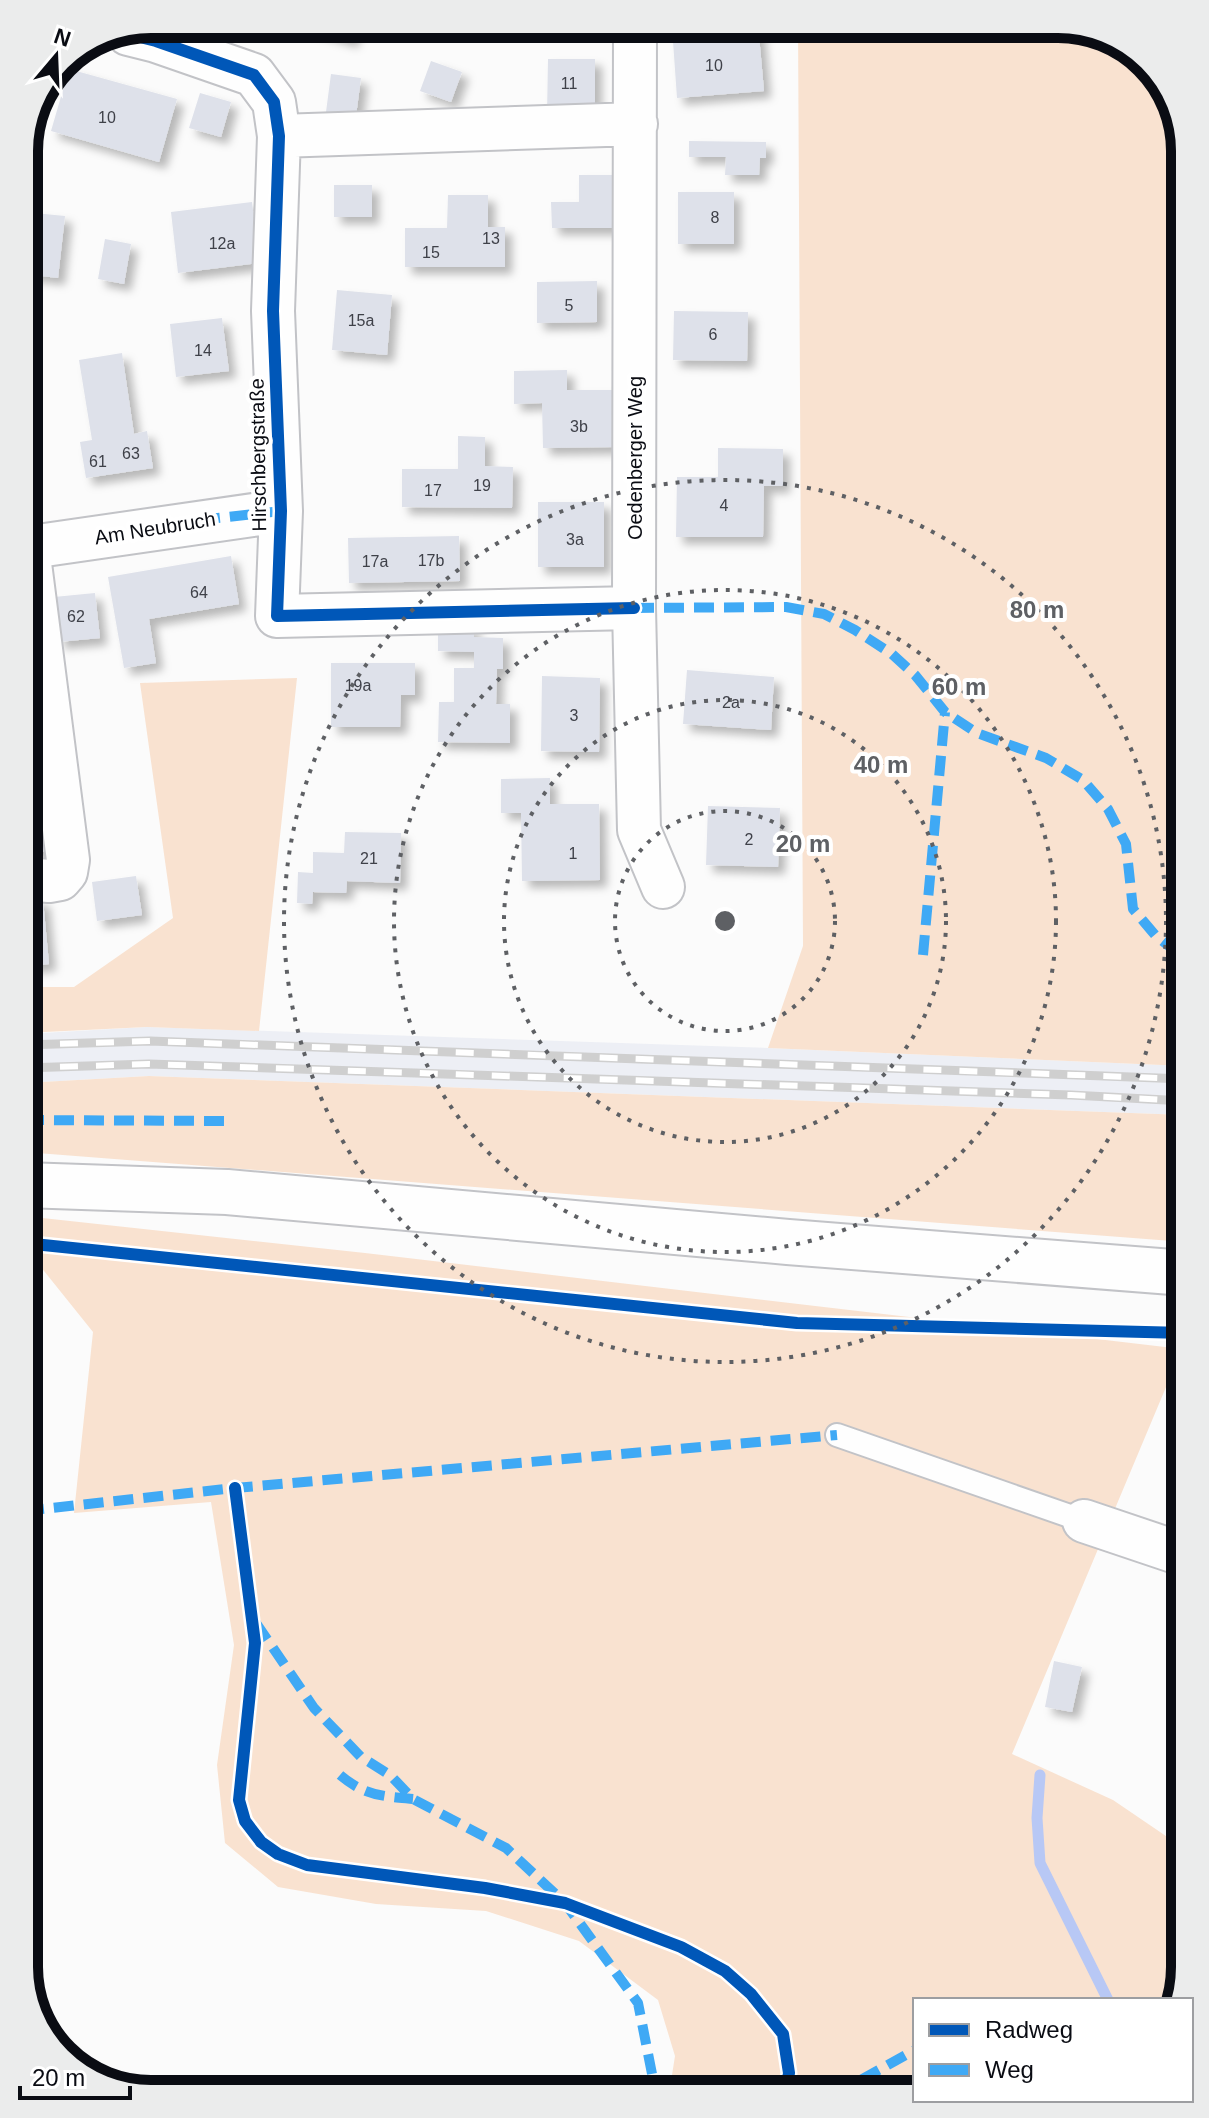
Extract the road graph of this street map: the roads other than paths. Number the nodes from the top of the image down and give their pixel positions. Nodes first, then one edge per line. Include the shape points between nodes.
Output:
1 (146, 38) edge
2 (635, 38) edge
3 (636, 124) junction
4 (279, 136) junction
5 (281, 511) junction
6 (38, 546) edge
7 (634, 608) junction
8 (38, 637) edge
9 (38, 880) edge
10 (663, 887) dead end
11 (38, 1185) edge
12 (1171, 1272) edge
13 (837, 1435) dead end
14 (1084, 1521) joint
15 (1171, 1550) edge

1 - 4 street, Hirschbergstraße via 254,75 274,102
2 - 3 street, Oedenberger Weg
3 - 4 street
3 - 7 street, Oedenberger Weg
4 - 5 street, Hirschbergstraße via 273,311
5 - 6 street, Am Neubruch
5 - 7 street, Hirschbergstraße via 277,616
7 - 10 street, Oedenberger Weg via 639,830
8 - 9 street, Am Neubruch via 68,860 60,879
11 - 12 main road via 227,1192
13 - 14 lane
14 - 15 street

